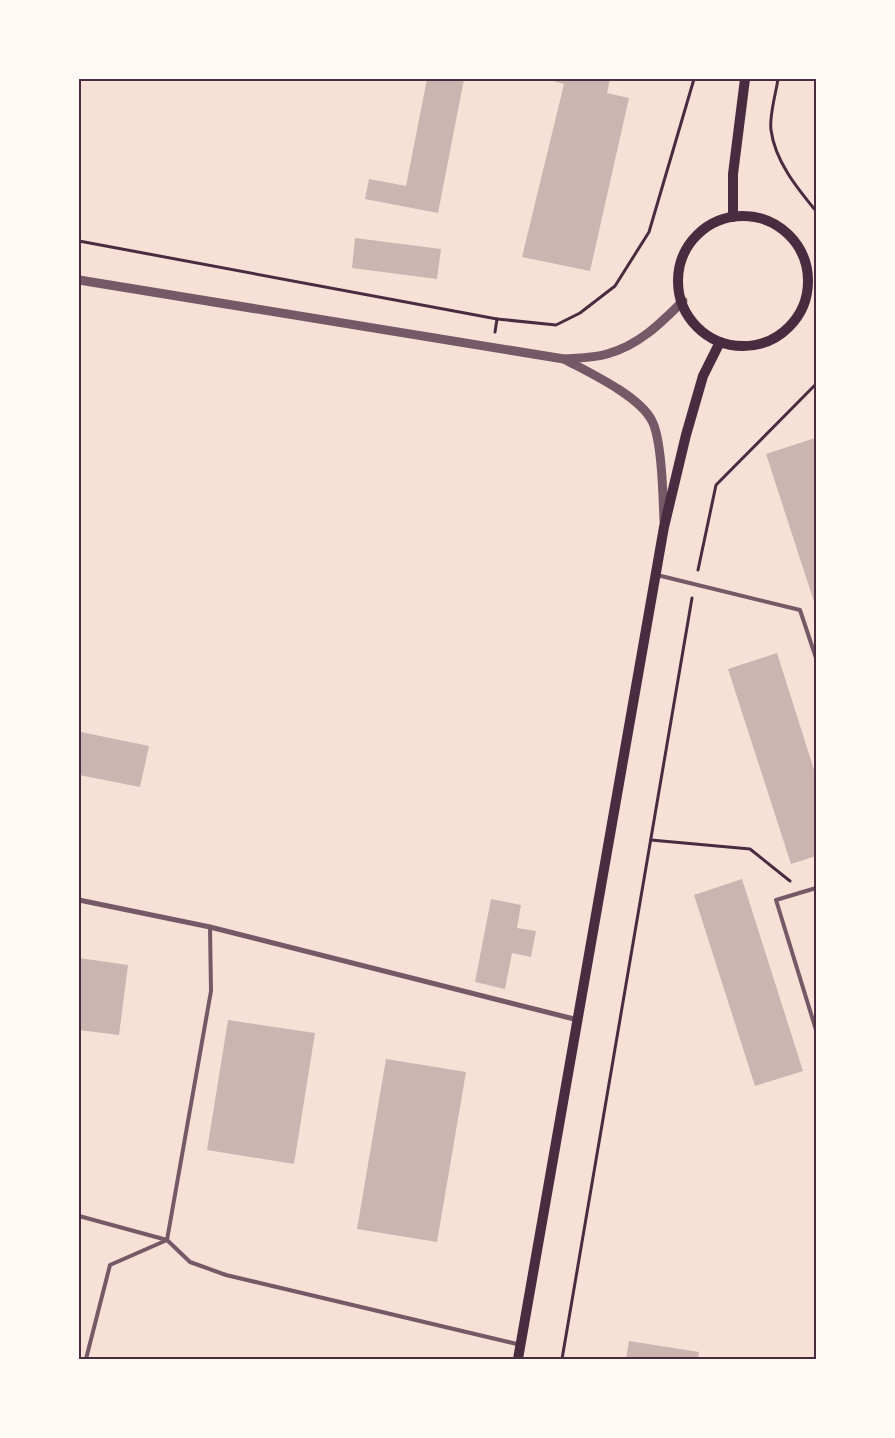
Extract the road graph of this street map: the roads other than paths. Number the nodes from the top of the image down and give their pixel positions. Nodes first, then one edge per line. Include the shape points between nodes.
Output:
1 (745, 79) edge
2 (734, 217) junction
3 (79, 280) edge
4 (812, 280) edge
5 (683, 301) junction
6 (720, 342) junction
7 (564, 359) junction
8 (664, 527) junction
9 (656, 575) junction
10 (816, 658) edge
11 (816, 888) edge
12 (79, 900) edge
13 (210, 927) junction
14 (578, 1020) junction
15 (816, 1030) edge
16 (79, 1216) edge
17 (167, 1240) junction
18 (521, 1345) junction
19 (86, 1359) edge
20 (518, 1359) edge

1 - 2 main road via 733,174
2 - 4 main road via 752,217 769,222 785,232 797,245
2 - 5 main road via 713,223 695,237 683,255 678,276 678,292
3 - 7 street
4 - 6 main road via 795,319 780,334 761,343 747,345
5 - 6 main road via 692,322 704,334
5 - 7 street via 661,324 634,344 605,355
6 - 8 main road via 703,376
7 - 8 street via 609,383 641,407 653,421 662,475
8 - 9 main road
9 - 10 lane via 800,610
9 - 14 main road
11 - 15 lane via 776,900
12 - 13 street
13 - 14 street
13 - 17 lane via 211,991
14 - 18 main road
16 - 17 lane
17 - 18 lane via 190,1262 226,1275
17 - 19 lane via 110,1266
18 - 20 main road

